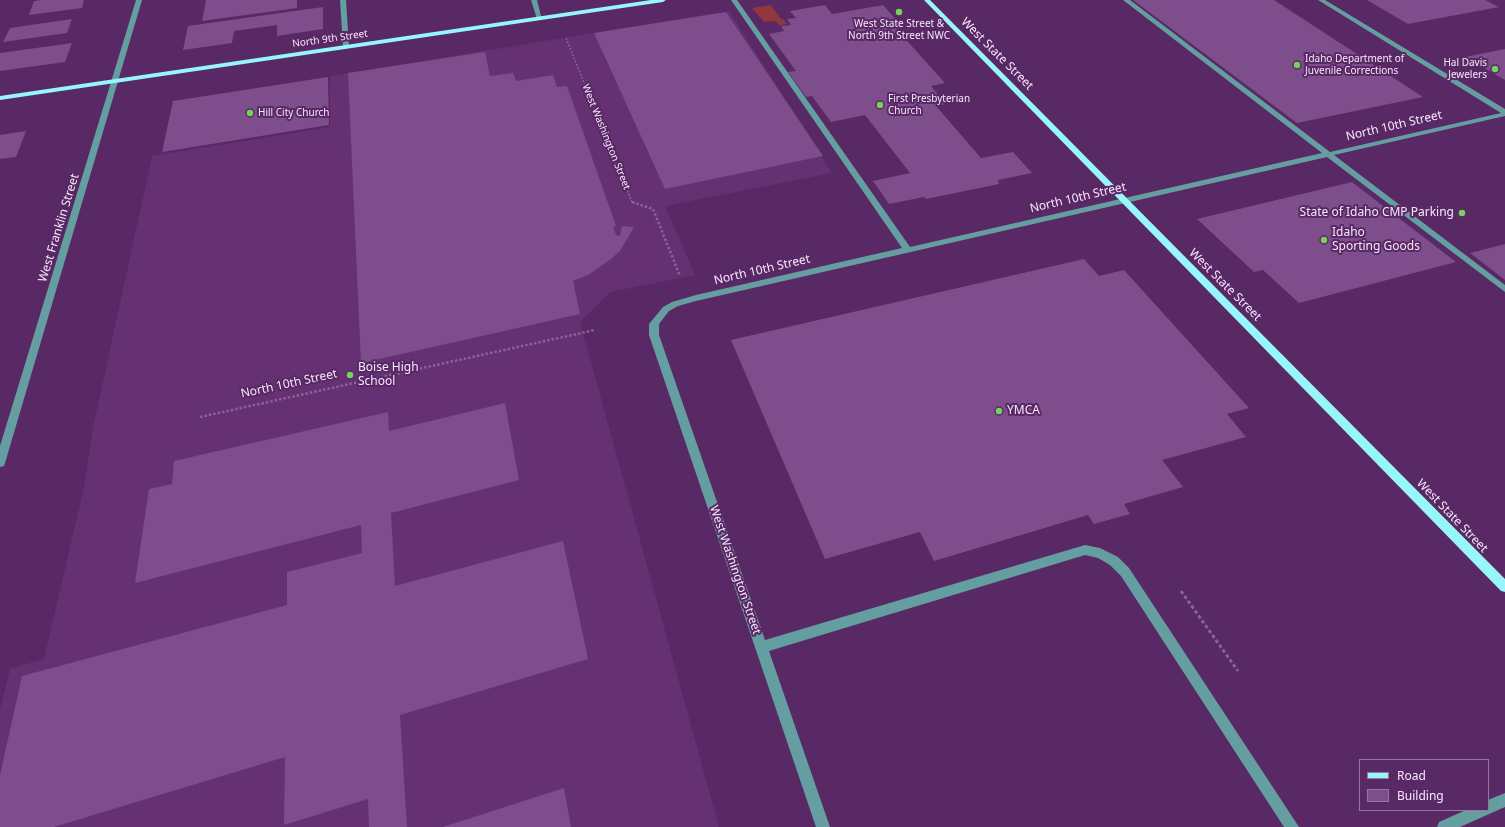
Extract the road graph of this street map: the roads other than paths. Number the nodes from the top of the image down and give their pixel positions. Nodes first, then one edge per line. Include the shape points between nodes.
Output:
1 (139, 0) edge
2 (343, 0) edge
3 (534, 0) edge
4 (663, 0) edge
5 (734, 0) edge
6 (927, 0) edge
7 (1126, 0) edge
8 (1321, 0) edge
9 (540, 18) junction
10 (346, 47) junction
11 (116, 81) junction
12 (0, 98) edge
13 (1505, 113) edge
14 (1328, 154) junction
15 (1124, 200) junction
16 (908, 250) junction
17 (1505, 289) edge
18 (660, 315) joint
19 (2, 447) edge
20 (0, 463) edge
21 (1505, 587) edge
22 (762, 647) junction
23 (1505, 800) edge
24 (1489, 807) edge
25 (1480, 811) edge
26 (823, 827) edge
27 (1292, 827) edge
28 (1444, 827) edge

1 - 11 street, West Franklin Street
2 - 10 street
3 - 9 street
4 - 9 main road, North 9th Street
5 - 16 street
6 - 15 main road, West State Street
7 - 14 street
8 - 13 street
9 - 10 main road, North 9th Street
10 - 11 main road, North 9th Street
11 - 12 main road, North 9th Street
11 - 19 street, West Franklin Street
13 - 14 street, North 10th Street
14 - 15 street, North 10th Street
14 - 17 street
15 - 16 street, North 10th Street
15 - 21 main road, West State Street
16 - 18 street, North 10th Street via 675,304 666,308
18 - 22 street, West Washington Street via 654,324 654,335
19 - 20 street, West Franklin Street
22 - 26 street, West Washington Street
22 - 27 street via 1084,550 1100,553 1114,560 1125,572
23 - 24 street
25 - 28 street

